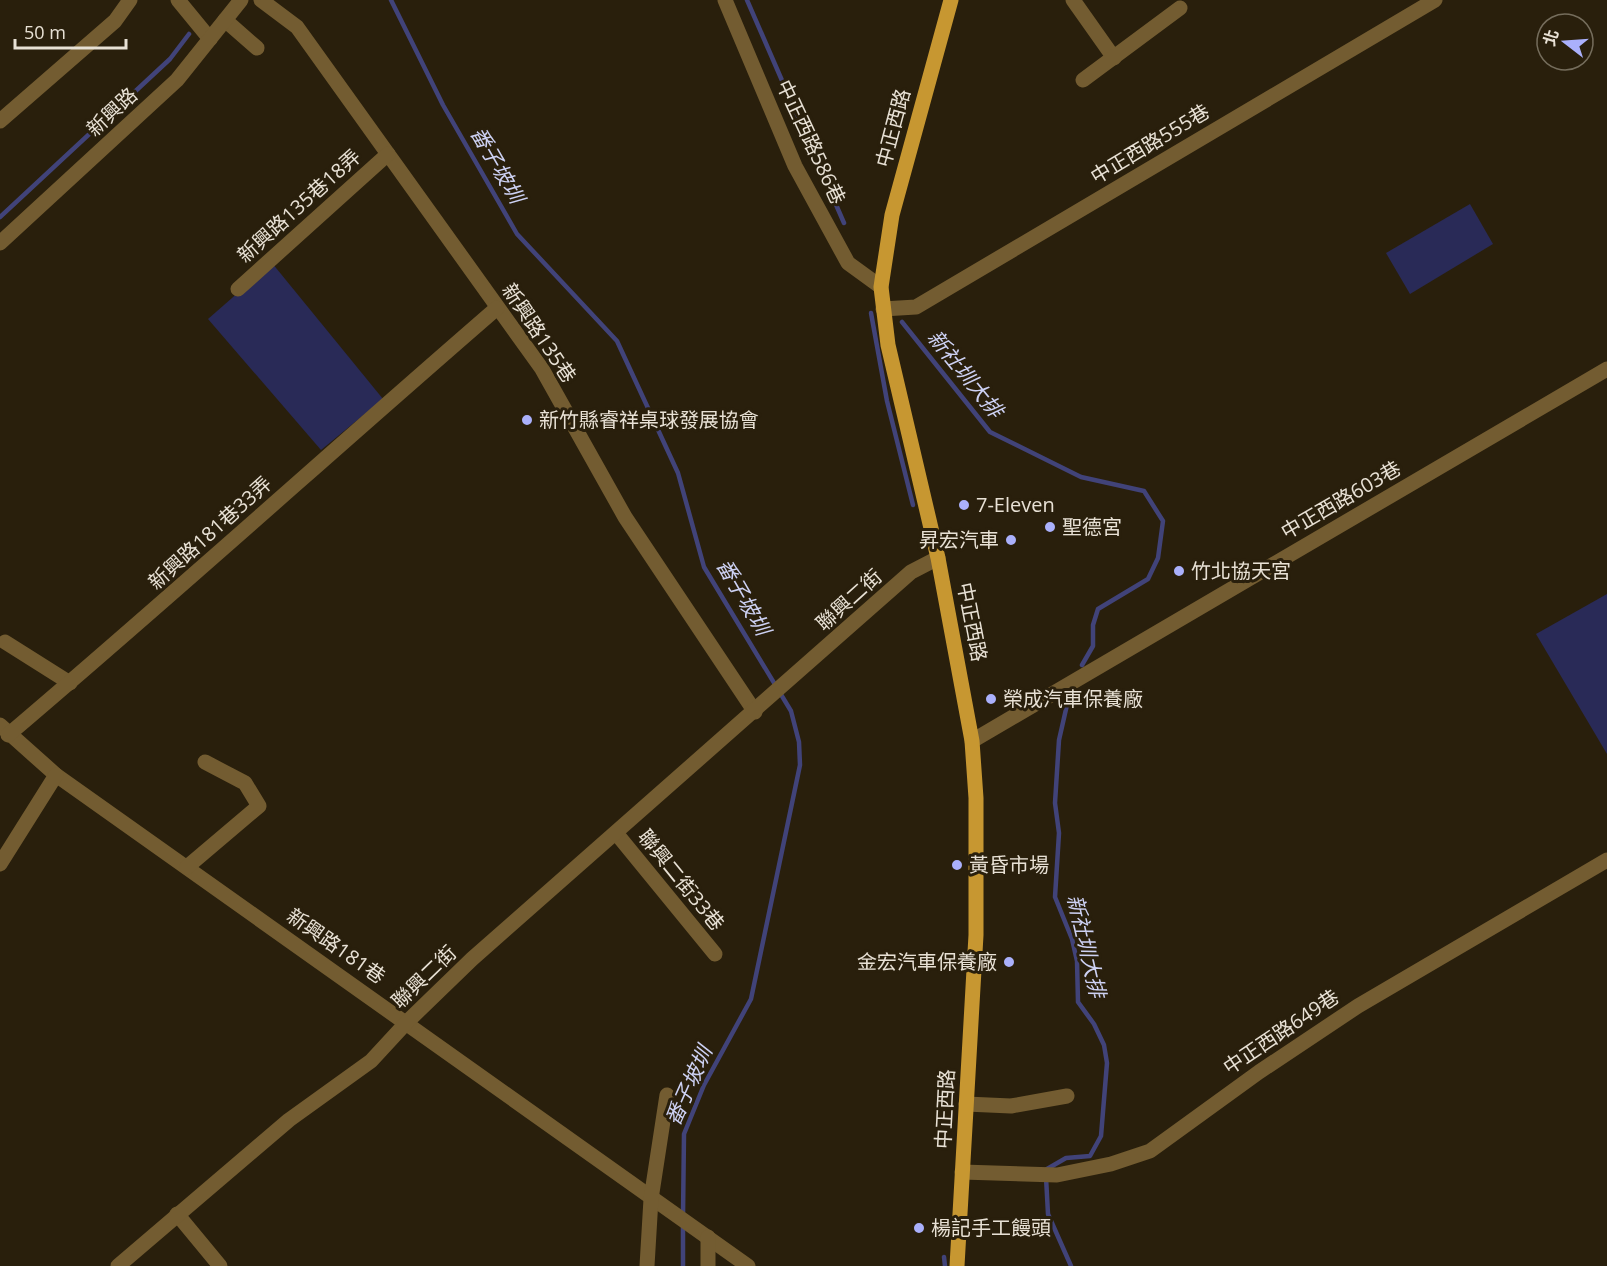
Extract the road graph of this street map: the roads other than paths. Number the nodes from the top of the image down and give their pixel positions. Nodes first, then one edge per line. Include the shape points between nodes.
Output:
1 (130, 0) edge
2 (178, 0) edge
3 (241, 0) edge
4 (261, 0) edge
5 (725, 0) edge
6 (951, 0) edge
7 (1073, 0) edge
8 (1435, 0) edge
9 (1180, 8) dead end
10 (225, 20) junction
11 (210, 39) junction
12 (257, 48) dead end
13 (1114, 58) junction
14 (1083, 80) dead end
15 (0, 121) edge
16 (388, 154) junction
17 (0, 243) edge
18 (881, 286) junction
19 (238, 289) dead end
20 (497, 309) junction
21 (883, 309) junction
22 (1607, 369) edge
23 (938, 558) junction
24 (5, 642) dead end
25 (69, 683) junction
26 (755, 712) junction
27 (4, 730) edge
28 (972, 741) junction
29 (205, 762) dead end
30 (56, 775) junction
31 (616, 833) junction
32 (1607, 860) edge
33 (0, 864) edge
34 (187, 867) junction
35 (715, 954) dead end
36 (406, 1022) junction
37 (667, 1095) dead end
38 (1067, 1096) dead end
39 (966, 1104) junction
40 (962, 1172) junction
41 (651, 1199) junction
42 (177, 1214) junction
43 (708, 1237) junction
44 (118, 1266) edge
45 (220, 1266) edge
46 (647, 1266) edge
47 (708, 1266) edge
48 (748, 1266) edge
49 (957, 1266) edge

1 - 15 street via 115,21
2 - 11 street
3 - 10 street, 新興路
4 - 16 street, 新興路135巷 via 297,27
5 - 18 street, 中正西路586巷 via 795,166 837,244 848,263
6 - 18 main road, 中正西路 via 892,214
7 - 13 street
8 - 21 street, 中正西路555巷 via 916,307
9 - 13 street
10 - 11 street, 新興路
10 - 12 street
11 - 17 street, 新興路 via 177,80
13 - 14 street
16 - 19 street, 新興路135巷18弄
16 - 20 street, 新興路135巷
18 - 21 main road, 中正西路
20 - 25 street, 新興路181巷33弄
20 - 26 street, 新興路135巷 via 542,369 625,518
21 - 23 main road, 中正西路 via 894,378
22 - 28 street, 中正西路603巷
23 - 26 street, 聯興二街 via 911,572
23 - 28 main road, 中正西路
24 - 25 street
25 - 27 street, 新興路181巷33弄
26 - 31 street, 聯興二街
27 - 30 street, 新興路181巷
28 - 39 main road, 中正西路 via 976,935
29 - 34 street via 245,783 260,806
30 - 33 street
30 - 34 street, 新興路181巷
31 - 35 street, 聯興二街33巷
31 - 36 street, 聯興二街
32 - 40 street, 中正西路649巷 via 1358,1006 1150,1151 1057,1175
34 - 36 street, 新興路181巷
36 - 41 street, 新興路181巷
36 - 42 street, 聯興二街 via 371,1061 289,1120
37 - 41 street
38 - 39 street via 1011,1106
39 - 40 main road, 中正西路
40 - 49 main road, 中正西路
41 - 43 street, 新興路181巷
41 - 46 street
42 - 44 street, 聯興二街
42 - 45 street
43 - 47 street
43 - 48 street, 新興路181巷

